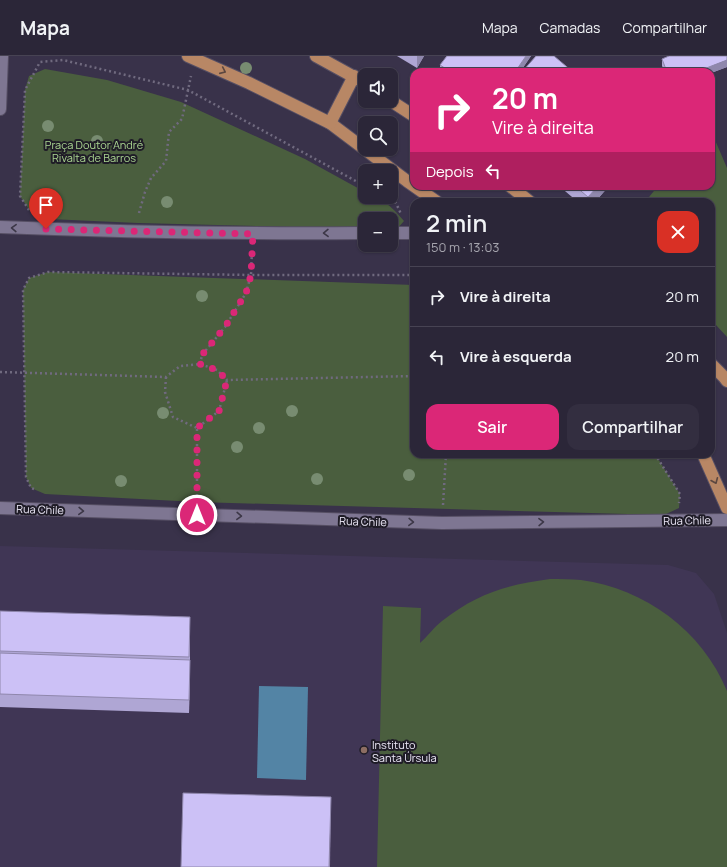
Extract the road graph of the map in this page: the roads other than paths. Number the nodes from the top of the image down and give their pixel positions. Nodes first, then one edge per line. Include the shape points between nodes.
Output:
1 (2, 56) edge
2 (316, 56) edge
3 (191, 57) edge
4 (354, 76) junction
5 (358, 79) edge
6 (398, 106) edge
7 (0, 109) edge
8 (410, 113) edge
9 (330, 123) junction
10 (410, 184) edge
11 (419, 190) edge
12 (515, 190) edge
13 (431, 198) edge
14 (525, 198) edge
15 (0, 227) edge
16 (410, 232) edge
17 (358, 233) edge
18 (398, 233) edge
19 (715, 368) edge
20 (727, 381) edge
21 (705, 458) edge
22 (0, 508) edge
23 (727, 508) edge
24 (727, 520) edge

1 - 7 street
2 - 4 main road
3 -> 9 main road
4 - 5 main road
4 - 9 main road
6 - 8 main road
9 - 10 main road
11 - 13 main road
12 - 14 main road
17 -> 15 street via 130,232
16 - 18 street
19 - 20 main road
21 -> 23 main road
22 -> 24 street, Rua Chile via 442,523

